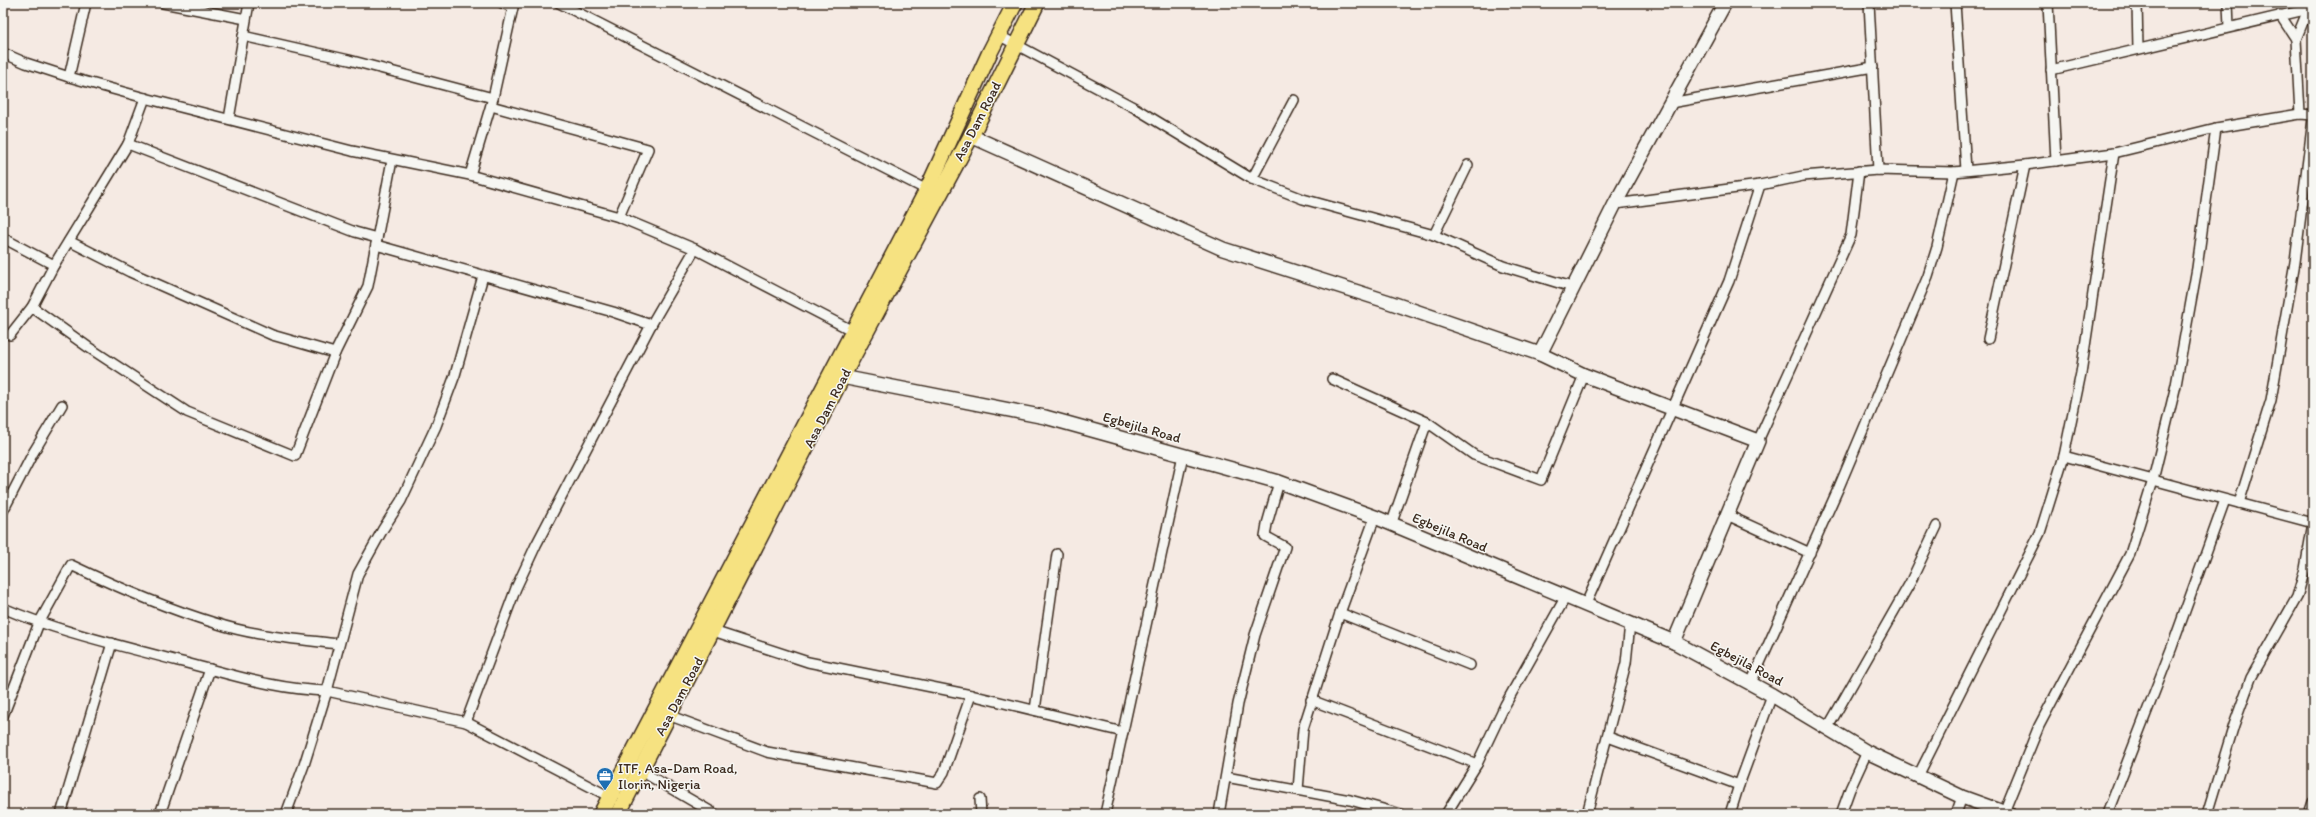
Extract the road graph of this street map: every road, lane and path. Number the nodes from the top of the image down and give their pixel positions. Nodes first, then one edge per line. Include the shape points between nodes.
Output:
1 (86, 3) edge
2 (163, 3) edge
3 (249, 3) edge
4 (502, 3) edge
5 (559, 3) edge
6 (1015, 3) edge
7 (1037, 3) edge
8 (1725, 3) edge
9 (1869, 3) edge
10 (1955, 3) edge
11 (2048, 3) edge
12 (2137, 3) edge
13 (2228, 3) edge
14 (513, 5) edge
15 (2310, 9) edge
16 (2280, 16) junction
17 (246, 19) junction
18 (2229, 27) junction
19 (243, 36) junction
20 (1000, 36) junction
21 (2296, 39) junction
22 (1016, 43) junction
23 (2138, 49) junction
24 (3, 52) edge
25 (1873, 67) junction
26 (2051, 70) junction
27 (69, 77) junction
28 (145, 98) junction
29 (1294, 100) dead end
30 (492, 102) junction
31 (1670, 103) junction
32 (2300, 114) junction
33 (2313, 115) edge
34 (229, 119) junction
35 (2313, 119) edge
36 (2216, 128) junction
37 (971, 136) junction
38 (128, 144) junction
39 (2114, 152) junction
40 (392, 160) junction
41 (2056, 161) junction
42 (1468, 165) dead end
43 (2025, 165) junction
44 (1878, 170) junction
45 (1966, 170) junction
46 (2310, 170) edge
47 (1859, 171) junction
48 (1954, 172) junction
49 (470, 175) junction
50 (1252, 179) junction
51 (1760, 185) junction
52 (927, 190) junction
53 (1615, 204) junction
54 (619, 217) junction
55 (1434, 235) junction
56 (3, 238) edge
57 (69, 241) junction
58 (376, 241) junction
59 (695, 249) junction
60 (54, 264) junction
61 (483, 276) junction
62 (1572, 287) junction
63 (32, 307) junction
64 (651, 325) junction
65 (853, 331) junction
66 (10, 335) dead end
67 (1988, 339) dead end
68 (335, 353) junction
69 (1540, 354) junction
70 (1584, 375) junction
71 (842, 377) junction
72 (1332, 379) dead end
73 (62, 405) dead end
74 (1671, 409) junction
75 (1427, 422) junction
76 (1758, 441) junction
77 (1183, 455) junction
78 (2064, 456) junction
79 (2154, 480) junction
80 (1279, 482) junction
81 (2225, 500) junction
82 (2239, 503) junction
83 (3, 511) edge
84 (1727, 515) junction
85 (1375, 517) junction
86 (2313, 523) edge
87 (1391, 525) junction
88 (1937, 526) dead end
89 (1810, 553) junction
90 (1057, 554) dead end
91 (1566, 598) junction
92 (1585, 606) junction
93 (3, 608) edge
94 (1340, 613) junction
95 (39, 622) junction
96 (1630, 623) junction
97 (713, 631) junction
98 (1674, 642) junction
99 (112, 644) junction
100 (338, 644) junction
101 (1470, 666) dead end
102 (210, 669) junction
103 (1751, 683) junction
104 (327, 691) junction
105 (971, 695) junction
106 (1772, 695) junction
107 (1311, 700) junction
108 (1035, 710) junction
109 (668, 715) junction
110 (3, 716) edge
111 (466, 722) junction
112 (1828, 727) junction
113 (1123, 732) junction
114 (1608, 737) junction
115 (1867, 752) junction
116 (1477, 764) junction
117 (641, 771) junction
118 (1918, 776) junction
119 (1226, 777) junction
120 (1739, 785) junction
121 (1298, 790) junction
122 (610, 797) junction
123 (1962, 797) junction
124 (980, 799) dead end
125 (2313, 802) edge
126 (2006, 813) edge
127 (61, 814) edge
128 (160, 814) edge
129 (286, 814) edge
130 (601, 814) edge
131 (618, 814) edge
132 (715, 814) edge
133 (981, 814) edge
134 (1106, 814) edge
135 (1219, 814) edge
136 (1401, 814) edge
137 (1446, 814) edge
138 (1587, 814) edge
139 (1730, 814) edge
140 (1841, 814) edge
141 (1956, 814) edge
142 (2107, 814) edge
143 (2207, 814) edge
144 (2309, 814) edge

1 - 27 street
2 - 17 street
3 - 17 street
4 - 14 street
5 - 52 street
6 - 20 main road, Asa Dam Road
7 - 22 main road, Asa Dam Road
8 - 31 street
9 - 25 street
10 - 45 street
11 - 26 street
12 - 23 street
13 - 18 street
14 - 30 street
15 - 16 street
15 - 21 street
16 - 18 street
16 - 21 street
17 - 19 street
18 - 23 street
19 - 30 street via 349,60
19 - 34 street
20 - 22 street
20 - 52 main road, Asa Dam Road
21 - 32 street
22 - 37 main road, Asa Dam Road
22 - 50 street via 1135,108
23 - 26 street
24 - 27 street via 26,63
25 - 31 street
25 - 44 street
26 - 41 street
27 - 28 street
28 - 34 street
28 - 38 street
29 - 50 street
30 - 49 street
30 - 54 street via 648,149
31 - 53 street
32 - 33 street
32 - 36 street
34 - 40 street
35 - 46 street
36 - 39 street
36 - 79 street via 2197,268 2176,385
37 - 69 street via 1223,249 1386,300
37 - 71 main road, Asa Dam Road
38 - 57 street
38 - 58 street
39 - 41 street
39 - 78 street via 2081,372
40 - 49 street
40 - 58 street
41 - 43 street
42 - 55 street
43 - 45 street
43 - 67 street
44 - 47 street
44 - 48 street
45 - 48 street
46 - 82 street via 2271,400
47 - 51 street via 1803,176
47 - 76 street via 1851,235
48 - 89 street via 1928,276
49 - 54 street
50 - 55 street via 1303,199
51 - 53 street
51 - 74 street via 1729,281
52 - 65 main road, Asa Dam Road
53 - 62 street
54 - 59 street
55 - 62 street via 1503,266
56 - 60 street
57 - 60 street
57 - 68 street via 130,272 272,335
58 - 61 street
58 - 68 street via 368,286
59 - 64 street
59 - 65 street
60 - 63 street
61 - 64 street
61 - 100 street via 455,375 436,426 401,501 382,529 358,574
62 - 69 street
63 - 66 street
63 - 68 street via 88,348 187,412 295,456
64 - 111 street via 516,588
65 - 122 main road, Asa Dam Road
69 - 70 street
70 - 74 street
70 - 75 street via 1541,480 1474,455
71 - 77 street, Egbejila Road via 1045,416
71 - 97 main road, Asa Dam Road
72 - 75 street
73 - 83 street
74 - 76 street
74 - 92 street
75 - 87 street
76 - 84 street
77 - 80 street, Egbejila Road
77 - 113 street
78 - 79 street
78 - 118 street via 2040,533
79 - 81 street
79 - 126 street via 2130,554 2039,726
80 - 85 street, Egbejila Road
80 - 119 street via 1265,536 1285,547 1255,635 1238,704
81 - 82 street
81 - 142 street via 2172,647
82 - 86 street
84 - 89 street
84 - 98 street
85 - 87 street, Egbejila Road
85 - 94 street
86 - 143 street via 2297,597 2251,678
87 - 91 street, Egbejila Road
88 - 112 street via 1910,583
89 - 103 street
90 - 108 street
91 - 92 street, Egbejila Road
91 - 116 street via 1505,705
92 - 96 street, Egbejila Road
93 - 95 street
94 - 101 street
94 - 107 street
95 - 99 street
95 - 100 street via 71,564 122,589 215,624 263,634
95 - 110 street
96 - 98 street, Egbejila Road
96 - 114 street via 1626,663
97 - 105 street via 808,662
97 - 109 main road, Asa Dam Road
98 - 103 street, Egbejila Road
99 - 102 street
99 - 127 street
100 - 104 street
102 - 104 street via 265,683
102 - 128 street
103 - 106 street, Egbejila Road
104 - 111 street
104 - 129 street
105 - 108 street
105 - 109 street via 944,772 937,783 767,752
106 - 112 street, Egbejila Road
106 - 120 street
107 - 116 street
107 - 121 street via 1303,729
108 - 113 street
109 - 117 main road, Asa Dam Road
111 - 122 street
112 - 115 street, Egbejila Road
113 - 134 street
114 - 120 street
114 - 138 street
115 - 118 street, Egbejila Road
115 - 140 street
116 - 137 street
117 - 131 main road, Asa Dam Road
117 - 132 street
118 - 123 street, Egbejila Road
119 - 121 street
119 - 135 street
120 - 139 street
121 - 136 street via 1350,800
122 - 130 main road, Asa Dam Road
123 - 126 street, Egbejila Road
123 - 141 street
124 - 133 street
125 - 144 street

